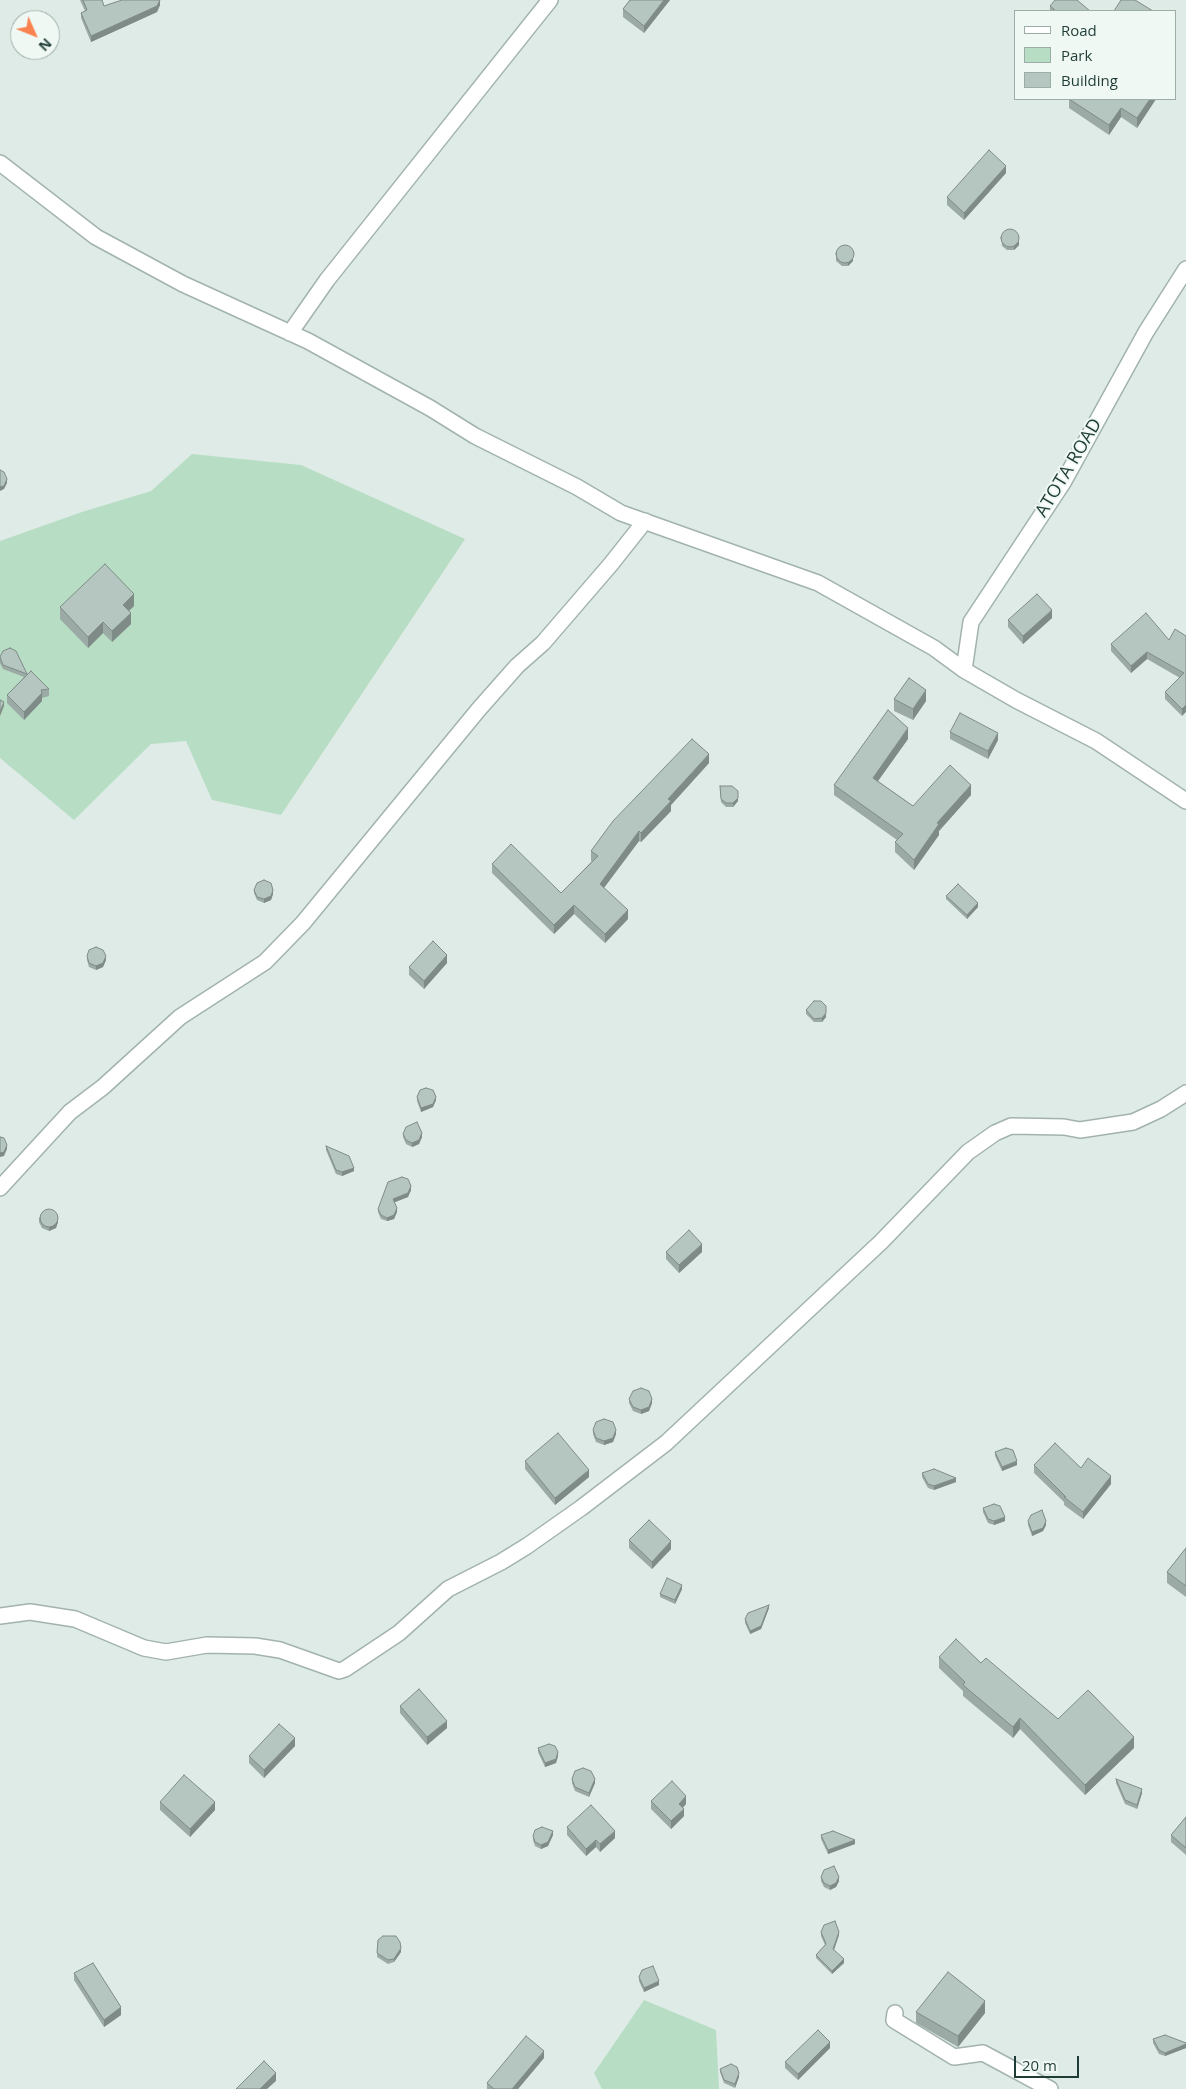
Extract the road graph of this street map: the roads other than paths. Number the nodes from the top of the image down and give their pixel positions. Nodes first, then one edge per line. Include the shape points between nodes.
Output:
1 (550, 0) edge
2 (0, 163) edge
3 (1186, 269) edge
4 (290, 333) junction
5 (645, 521) junction
6 (964, 670) junction
7 (1186, 801) edge
8 (1186, 1093) edge
9 (0, 1188) edge
10 (0, 1616) edge
11 (895, 2013) dead end
12 (1050, 2089) edge

1 - 4 street via 327,280
2 - 4 street via 96,237 183,284
3 - 6 street, ATOTA ROAD via 1146,332 1064,480 971,622
4 - 5 street via 408,395 475,436 621,512
5 - 6 street via 818,583 934,648
5 - 9 street via 543,643 517,666 479,709 296,930 265,962 180,1017 103,1087 70,1112
6 - 7 street via 1096,741
8 - 10 street via 1132,1122 1080,1130 1011,1126 995,1133 968,1152 881,1242 666,1443 527,1546 448,1589 399,1633 345,1670 339,1671 280,1650 255,1646 207,1645 166,1652 144,1648 75,1619 30,1612
11 - 12 street via 894,2020 954,2057 983,2053

